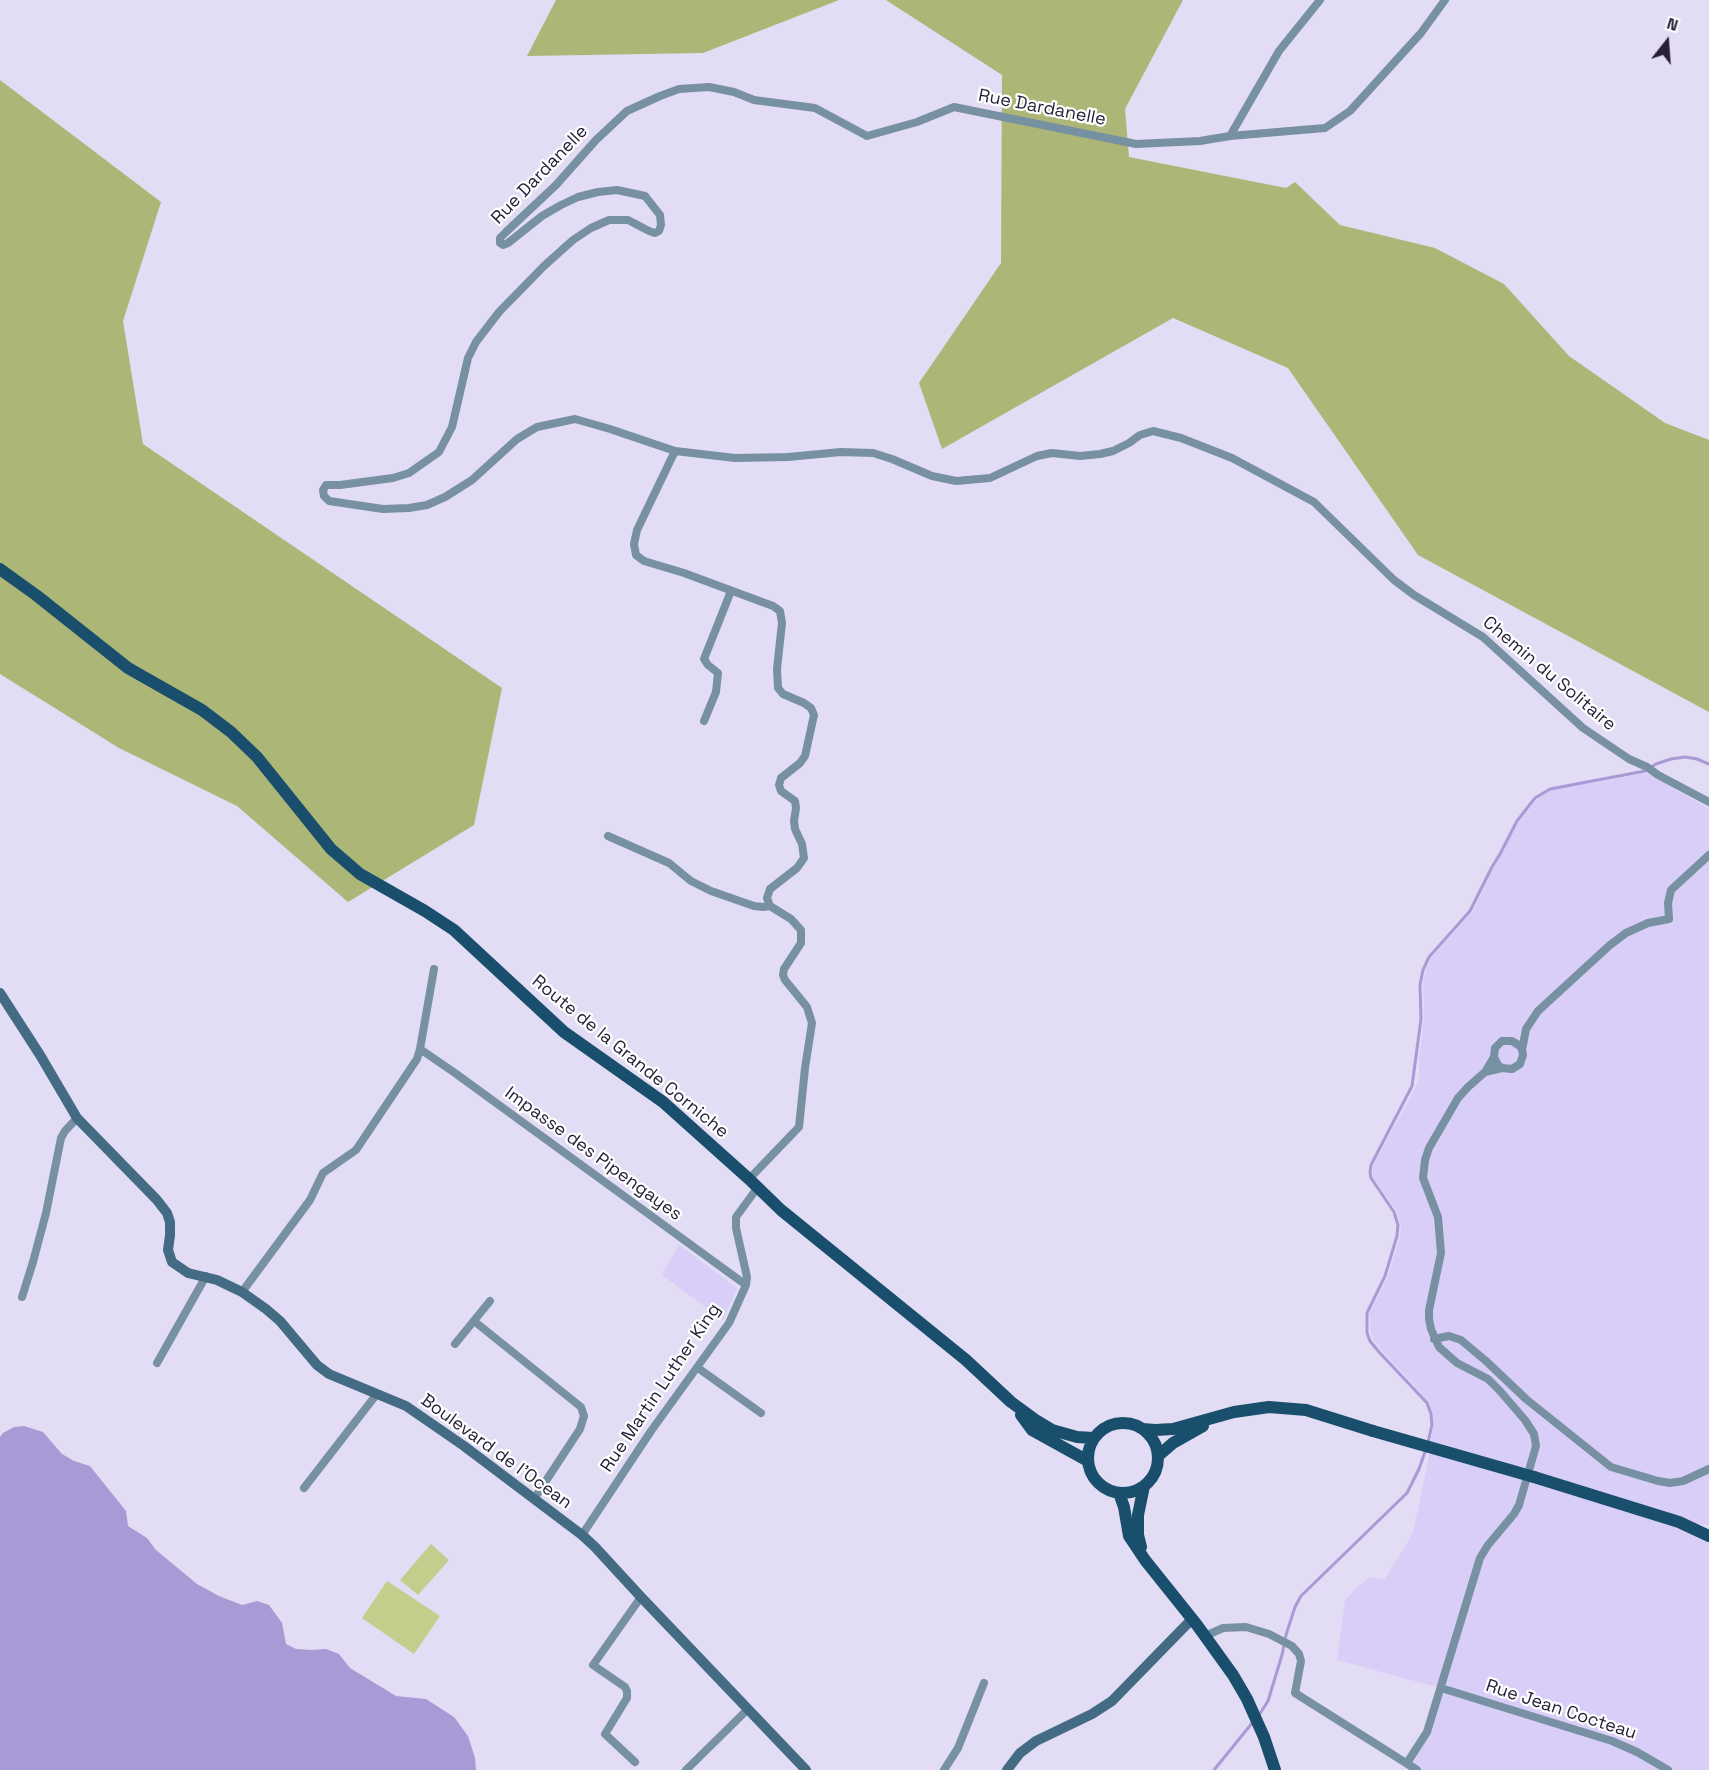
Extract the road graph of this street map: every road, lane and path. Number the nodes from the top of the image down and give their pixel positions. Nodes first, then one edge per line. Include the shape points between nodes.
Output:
1 (1320, 0) edge
2 (1445, 0) edge
3 (1230, 136) junction
4 (675, 451) junction
5 (0, 569) edge
6 (731, 591) junction
7 (704, 722) dead end
8 (1709, 802) edge
9 (608, 836) dead end
10 (1709, 855) edge
11 (770, 906) junction
12 (434, 969) dead end
13 (0, 993) edge
14 (1526, 1029) junction
15 (1507, 1040) junction
16 (420, 1049) junction
17 (1522, 1050) junction
18 (1494, 1057) junction
19 (1502, 1068) junction
20 (1485, 1072) junction
21 (77, 1118) junction
22 (753, 1183) junction
23 (206, 1276) junction
24 (746, 1285) junction
25 (242, 1292) junction
26 (22, 1298) dead end
27 (490, 1300) dead end
28 (474, 1321) junction
29 (1434, 1339) junction
30 (455, 1344) dead end
31 (157, 1363) dead end
32 (698, 1368) junction
33 (376, 1395) junction
34 (1011, 1402) junction
35 (1234, 1412) junction
36 (760, 1413) dead end
37 (1143, 1429) junction
38 (1094, 1438) junction
39 (1158, 1456) junction
40 (1088, 1461) junction
41 (1709, 1468) edge
42 (1144, 1486) junction
43 (304, 1488) dead end
44 (1119, 1493) junction
45 (534, 1499) junction
46 (1679, 1522) junction
47 (1709, 1526) edge
48 (582, 1535) junction
49 (1709, 1536) edge
50 (1145, 1560) junction
51 (641, 1597) junction
52 (1192, 1619) junction
53 (1205, 1636) junction
54 (984, 1683) dead end
55 (1441, 1688) junction
56 (748, 1709) junction
57 (635, 1762) dead end
58 (1407, 1763) junction
59 (686, 1770) edge
60 (806, 1770) edge
61 (944, 1770) edge
62 (1007, 1770) edge
63 (1275, 1770) edge
64 (1418, 1770) edge
65 (1668, 1770) edge

1 - 3 street via 1279,51
2 - 3 street, Rue Dardanelle via 1421,33 1350,111 1325,128
3 - 4 street, Rue Dardanelle via 1136,144 954,107 867,136 815,108 754,100 709,87 679,89 660,96 627,111 500,238 500,243 508,243 542,216 578,197 617,190 645,196 660,215 659,231 655,233 628,220 609,220 573,240 500,312 476,342 468,358 452,427 439,452 410,473 326,485 323,490 329,501 383,509 427,505 472,480 537,427 575,418
4 - 6 street via 637,531 636,555
4 - 8 street, Chemin du Solitaire via 735,458 873,453 956,481 990,478 1052,453 1080,456 1113,451 1153,431 1181,438 1232,458 1314,502 1394,580 1483,637 1584,728 1629,759
5 - 22 main road, Route de la Grande Corniche via 128,668 202,710 231,732 257,757 331,849 360,874 454,930 564,1032 663,1102
6 - 7 street via 704,659 717,673 716,692
6 - 11 street via 780,611 778,688 811,708 814,715 805,756 781,778 780,785 781,791 795,801 795,829 804,858 770,889
9 - 11 street via 669,863 711,891 754,906
10 - 14 street via 1671,890 1669,919 1626,933 1610,945 1538,1011
11 - 22 street via 801,930 801,943 783,975 807,1007 812,1023 799,1127
12 - 16 street
13 - 21 street, Boulevard de l'Ocean
14 - 15 street
14 - 17 street
15 - 17 street via 1516,1042
15 - 18 street via 1498,1044
16 - 24 street, Impasse des Pipengayes
16 - 25 street via 356,1150 323,1173 310,1200
17 - 19 street via 1516,1067
18 - 19 street
18 - 20 street
19 - 20 street
20 - 29 street via 1458,1098 1429,1148 1424,1167 1440,1229 1441,1253 1429,1310
21 - 23 street, Boulevard de l'Ocean via 167,1213 172,1262 188,1273
21 - 26 street via 61,1138 46,1213
22 - 24 street via 736,1217
22 - 34 main road, Route de la Grande Corniche
23 - 25 street, Boulevard de l'Ocean
23 - 31 street
24 - 32 street, Rue Martin Luther King via 729,1323
25 - 33 street, Boulevard de l'Ocean via 267,1309 323,1370
27 - 28 street
28 - 30 street
28 - 45 street via 581,1407 584,1416 580,1429
29 - 41 street via 1449,1336 1461,1340 1526,1399 1611,1467 1670,1483
29 - 55 street via 1457,1363 1488,1379 1525,1420 1536,1446 1519,1505 1480,1558
32 - 36 street
32 - 48 street, Rue Martin Luther King
33 - 43 street
33 - 45 street, Boulevard de l'Ocean via 406,1406
34 - 38 main road, Route de la Grande Corniche via 1052,1430
34 - 40 main road, Route de la Grande Corniche via 1032,1430
35 - 37 main road via 1173,1429
35 - 39 main road via 1173,1443
35 - 46 main road, bridge via 1269,1407 1332,1417
37 - 38 main road via 1120,1422 1105,1427
37 - 39 main road via 1154,1441
38 - 40 main road
39 - 42 main road via 1154,1474
40 - 44 main road via 1098,1482
42 - 44 main road
42 - 50 main road via 1138,1535
44 - 50 main road via 1129,1536
45 - 48 street, Boulevard de l'Ocean
46 - 47 main road
46 - 49 main road
48 - 51 street, Boulevard de l'Ocean
50 - 52 main road
51 - 56 street, Boulevard de l'Ocean
51 - 57 street via 593,1665 627,1691 627,1698 605,1734
52 - 53 main road
52 - 62 street via 1112,1701 1036,1741
53 - 58 street via 1223,1628 1246,1627 1292,1646 1301,1661 1295,1693
53 - 63 main road via 1246,1699
54 - 61 street via 958,1748
55 - 58 street via 1426,1731
55 - 65 street, Rue Jean Cocteau via 1612,1741
56 - 59 street
56 - 60 street, Boulevard de l'Ocean
58 - 64 street

